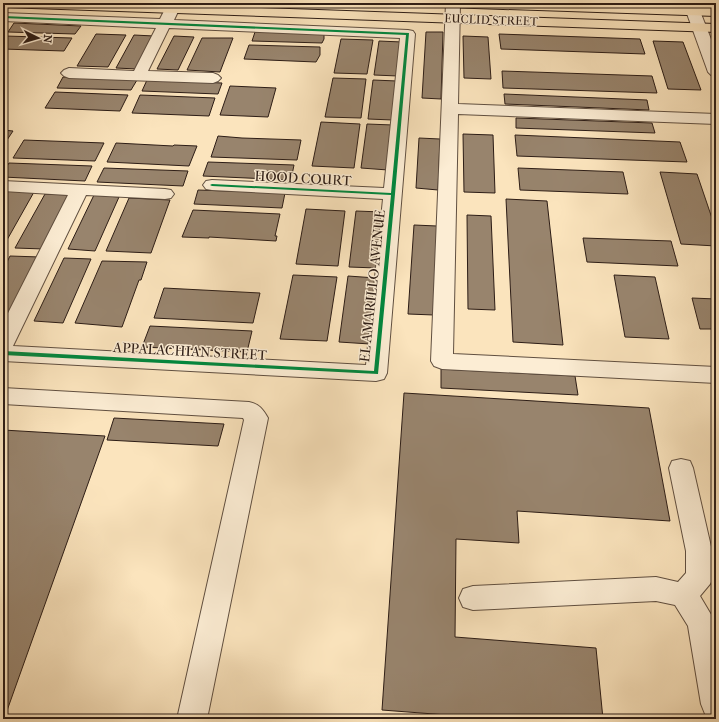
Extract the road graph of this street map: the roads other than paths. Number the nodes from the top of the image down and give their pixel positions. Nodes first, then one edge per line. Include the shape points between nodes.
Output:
1 (3, 3) edge
2 (173, 6) edge
3 (451, 8) edge
4 (693, 11) junction
5 (716, 12) edge
6 (3, 17) edge
7 (164, 24) junction
8 (699, 28) junction
9 (716, 28) edge
10 (716, 72) edge
11 (69, 73) dead end
12 (139, 76) junction
13 (213, 78) dead end
14 (450, 109) junction
15 (716, 119) edge
16 (212, 185) dead end
17 (3, 186) edge
18 (80, 189) junction
19 (165, 194) dead end
20 (393, 194) junction
21 (3, 344) edge
22 (3, 353) edge
23 (376, 373) joint
24 (716, 375) edge
25 (3, 396) edge
26 (681, 468) dead end
27 (684, 595) junction
28 (472, 598) dead end
29 (712, 665) edge
30 (716, 704) edge
31 (192, 719) edge

1 - 2 main road, EUCLID STREET
2 - 3 main road, EUCLID STREET
2 - 7 street
3 - 4 main road, EUCLID STREET
3 - 8 main road, EUCLID STREET
3 - 14 street
4 - 5 main road, EUCLID STREET
4 - 8 street
6 - 7 street
7 - 12 street
7 - 20 street, EL AMARILLO AVENUE via 408,34
8 - 9 main road, EUCLID STREET
8 - 10 street
11 - 12 street
12 - 13 street
14 - 15 street
14 - 24 street via 442,361
16 - 20 street, HOOD COURT
17 - 18 street
18 - 19 street
18 - 21 street
20 - 23 street, EL AMARILLO AVENUE
22 - 23 street, APPALACHIAN STREET
25 - 31 street via 248,410 256,418
26 - 27 street via 699,552 700,576
27 - 28 street via 656,589
27 - 29 street via 702,623
29 - 30 street

